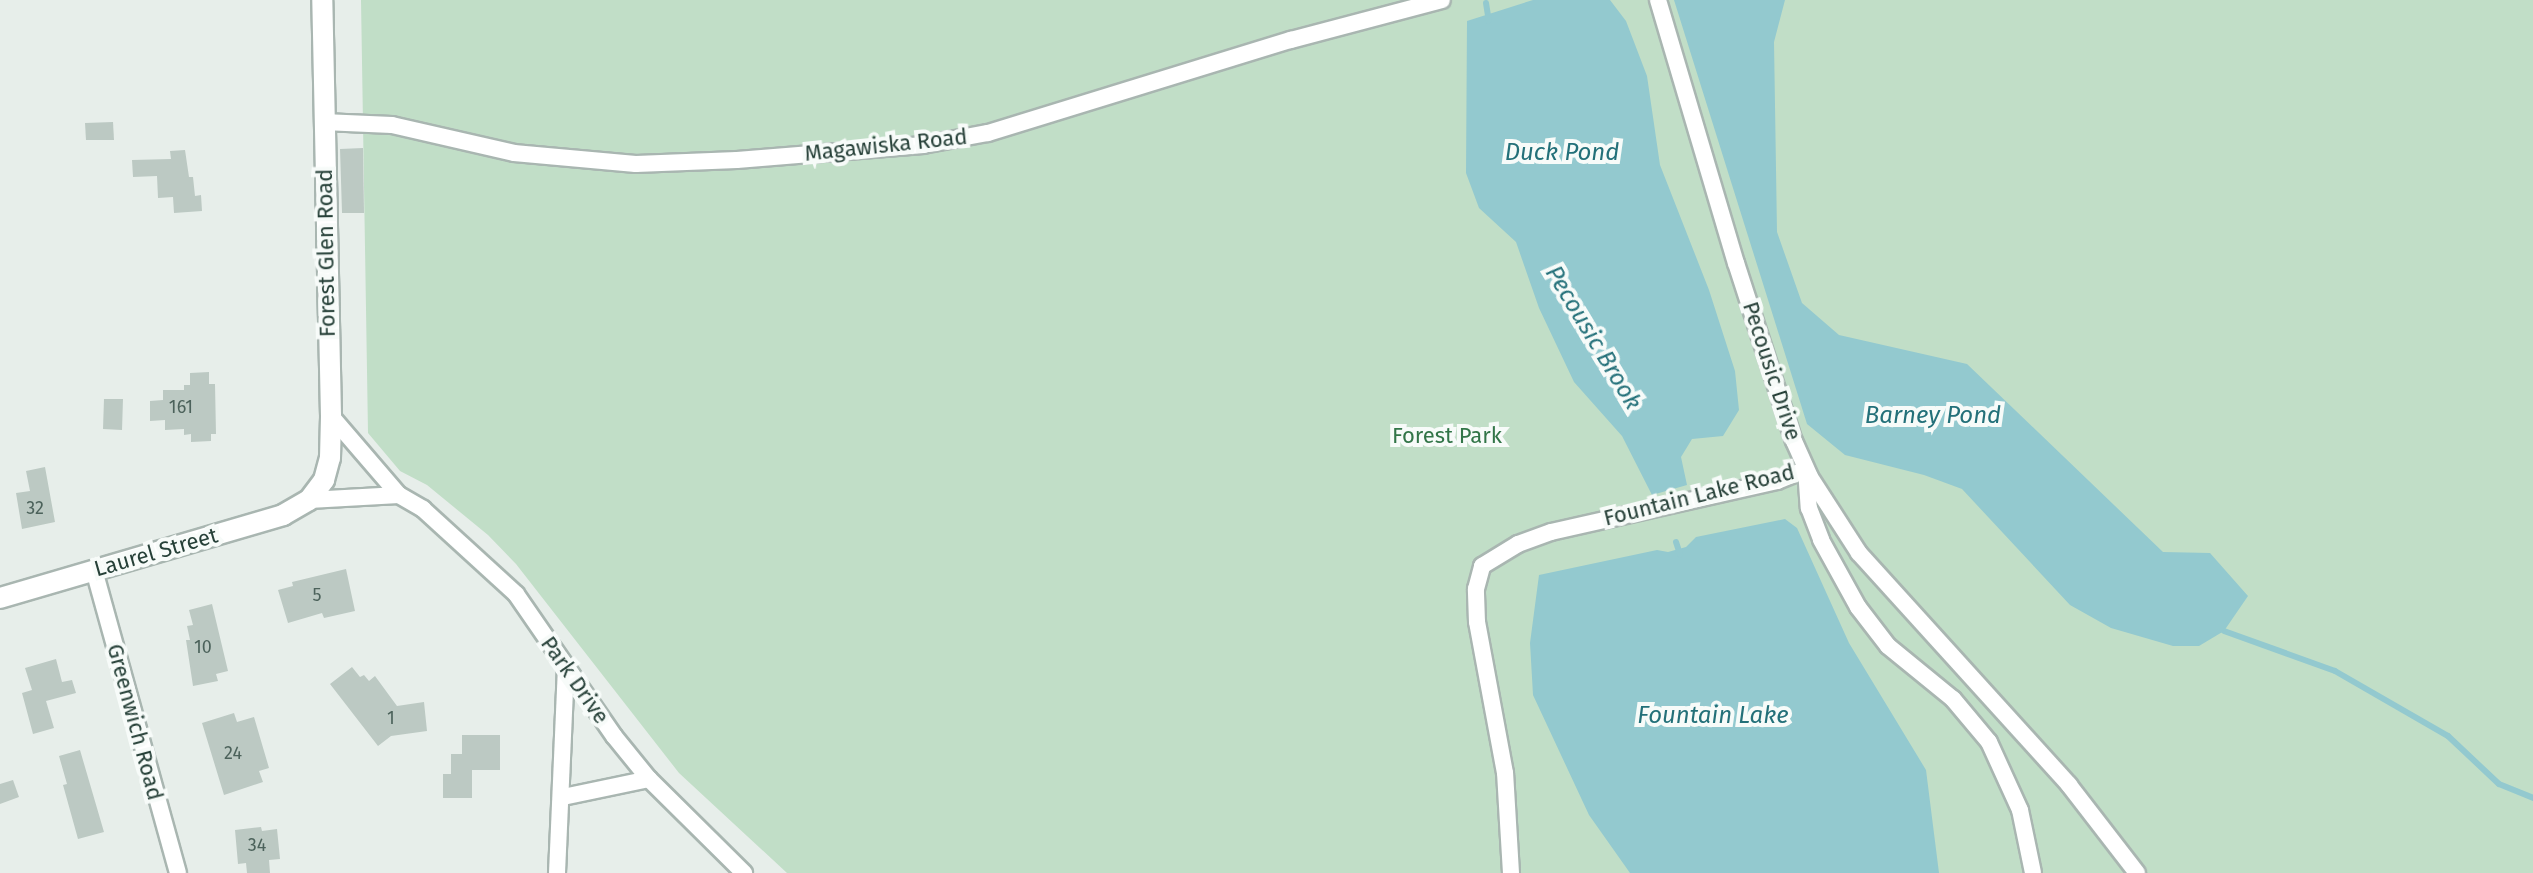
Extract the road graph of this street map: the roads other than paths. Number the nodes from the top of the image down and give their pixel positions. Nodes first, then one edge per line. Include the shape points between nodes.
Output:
1 (322, 0) edge
2 (1442, 0) edge
3 (1658, 0) edge
4 (323, 122) junction
5 (331, 416) junction
6 (1806, 469) junction
7 (399, 495) junction
8 (309, 500) junction
9 (94, 570) junction
10 (0, 598) edge
11 (566, 667) junction
12 (649, 779) junction
13 (563, 797) junction
14 (178, 873) edge
15 (557, 873) edge
16 (744, 873) edge
17 (1511, 873) edge
18 (2033, 873) edge
19 (2137, 873) edge

1 - 4 street, Forest Glen Road
2 - 4 street, Magawiska Road via 1291,40 988,133 923,145 725,161 611,163 514,153 392,125
3 - 6 street, Pecousic Drive via 1736,263
4 - 5 street, Forest Glen Road
5 - 7 street, Park Drive
5 - 8 street, Forest Glen Road via 330,458 324,480
6 - 17 street, Fountain Lake Road via 1777,481 1551,532 1482,566 1477,622 1505,773
6 - 18 street, Fountain Lake Road via 1809,508 1821,540 1858,607 1888,646 1953,699 1989,742 2020,810
6 - 19 street, Pecousic Drive via 1859,553 2069,785
7 - 8 street
7 - 11 street, Park Drive via 423,509 516,594
8 - 9 street, Laurel Street via 283,515
9 - 10 street, Laurel Street
9 - 14 street, Greenwich Road
11 - 12 street, Park Drive
11 - 13 street
12 - 13 street
12 - 16 street, Park Drive
13 - 15 street

